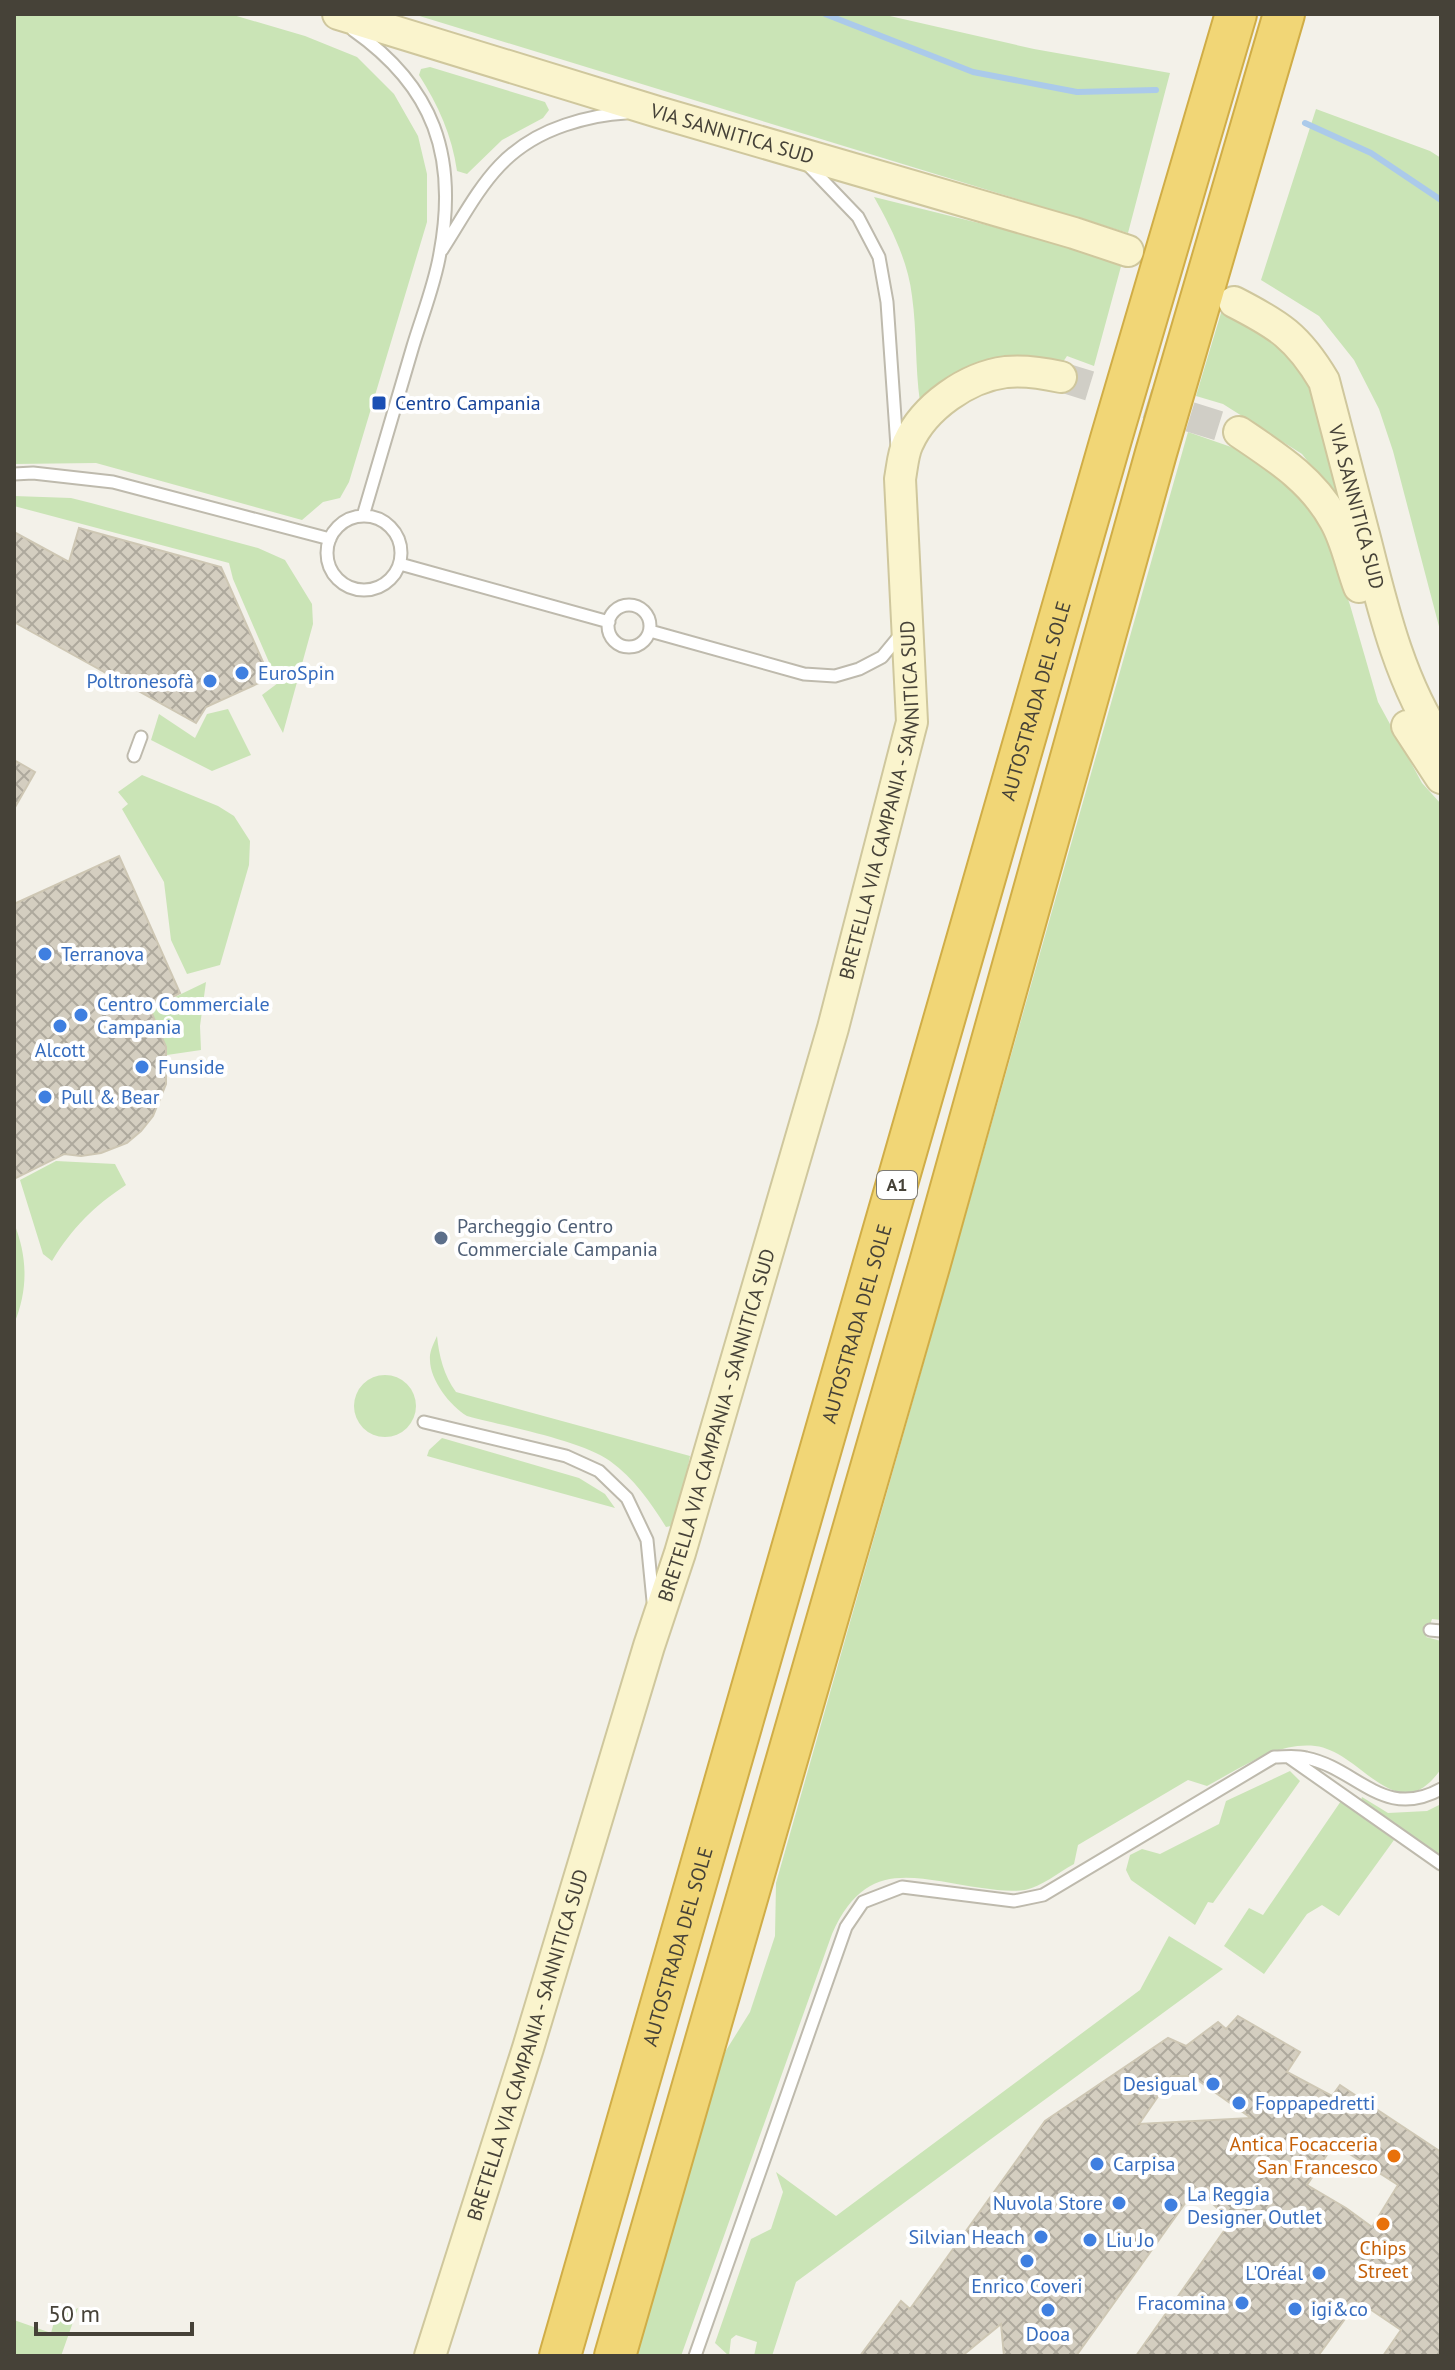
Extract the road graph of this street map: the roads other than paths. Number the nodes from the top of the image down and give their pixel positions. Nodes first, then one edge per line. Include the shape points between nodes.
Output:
1 (329, 14) edge
2 (338, 14) edge
3 (1236, 14) edge
4 (1284, 14) edge
5 (658, 112) junction
6 (794, 152) junction
7 (1128, 251) dead end
8 (440, 253) junction
9 (1234, 302) dead end
10 (1061, 377) tunnel mouth
11 (1239, 432) tunnel mouth
12 (14, 474) edge
13 (900, 479) junction
14 (363, 516) junction
15 (330, 539) junction
16 (400, 564) junction
17 (609, 622) junction
18 (908, 622) junction
19 (650, 631) junction
20 (141, 737) dead end
21 (1441, 743) edge
22 (134, 756) dead end
23 (1441, 778) edge
24 (424, 1422) dead end
25 (649, 1646) junction
26 (1290, 1757) junction
27 (1441, 1789) edge
28 (1441, 1864) edge
29 (700, 2354) edge
30 (430, 2356) edge
31 (560, 2356) edge
32 (615, 2356) edge

1 - 8 lane via 373,44 423,100 443,157
2 - 5 street, VIA SANNITICA SUD
3 - 31 highway, AUTOSTRADA DEL SOLE / A1
4 - 32 highway
5 - 6 street, VIA SANNITICA SUD
5 - 8 lane via 598,114 518,147 498,166
6 - 7 street, VIA SANNITICA SUD
6 - 13 lane via 858,217 879,257
8 - 14 lane
9 - 21 street, VIA SANNITICA SUD via 1290,335 1324,381 1396,648 1424,718
10 - 13 street via 1004,372 945,398 907,443
11 - 23 street, VIA SANNITICA SUD via 1308,483 1336,522 1407,726
12 - 15 lane via 113,482
13 - 18 street, BRETELLA VIA CAMPANIA - SANNITICA SUD
14 - 15 lane via 343,523
14 - 16 lane via 394,531
15 - 16 lane via 328,562 349,587 379,587
16 - 17 lane
17 - 19 lane via 613,639 623,646 636,646
17 - 19 lane via 616,610 636,606 646,613
18 - 19 lane via 882,657 835,676 804,674
18 - 25 street, BRETELLA VIA CAMPANIA - SANNITICA SUD via 912,722 833,1028
20 - 22 lane
24 - 25 lane via 566,1456 599,1471 627,1498 647,1540 654,1600
25 - 30 street, BRETELLA VIA CAMPANIA - SANNITICA SUD
26 - 27 lane via 1305,1757 1391,1799 1413,1799
26 - 28 lane
26 - 29 lane via 1274,1757 1043,1895 1014,1901 902,1887 863,1902 846,1927

